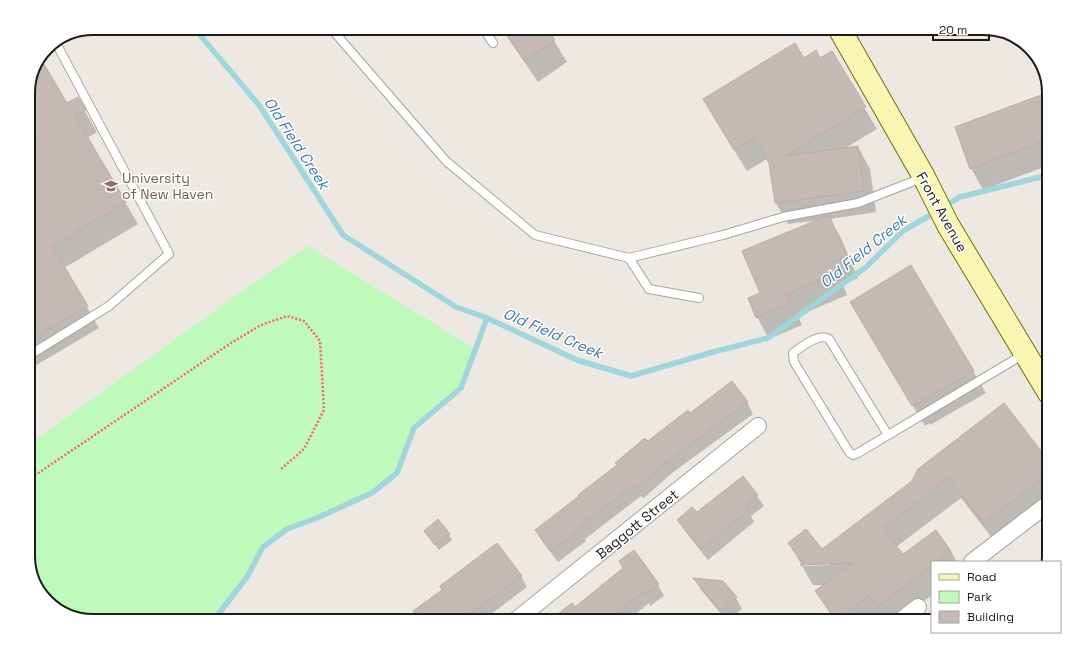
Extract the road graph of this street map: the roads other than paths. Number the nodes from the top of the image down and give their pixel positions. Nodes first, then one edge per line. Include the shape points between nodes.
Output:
1 (337, 35) edge
2 (488, 35) edge
3 (843, 35) edge
4 (493, 43) dead end
5 (58, 47) edge
6 (924, 177) junction
7 (629, 258) junction
8 (699, 298) dead end
9 (35, 352) edge
10 (1025, 354) junction
11 (1042, 382) edge
12 (758, 426) dead end
13 (888, 435) junction
14 (1042, 508) edge
15 (973, 561) edge
16 (918, 607) dead end
17 (524, 614) edge
18 (909, 614) edge

1 - 7 lane via 446,161 535,235
2 - 4 lane
3 - 6 street, Front Avenue
5 - 9 lane via 169,254 109,306
6 - 7 lane via 858,203 783,217
6 - 10 street, Front Avenue via 948,225
7 - 8 lane via 649,290
10 - 11 street, Front Avenue
10 - 13 lane
12 - 17 street, Baggott Street
13 - 13 lane via 858,454 850,454 794,362 793,353 820,337 829,339
14 - 15 street
16 - 18 street

